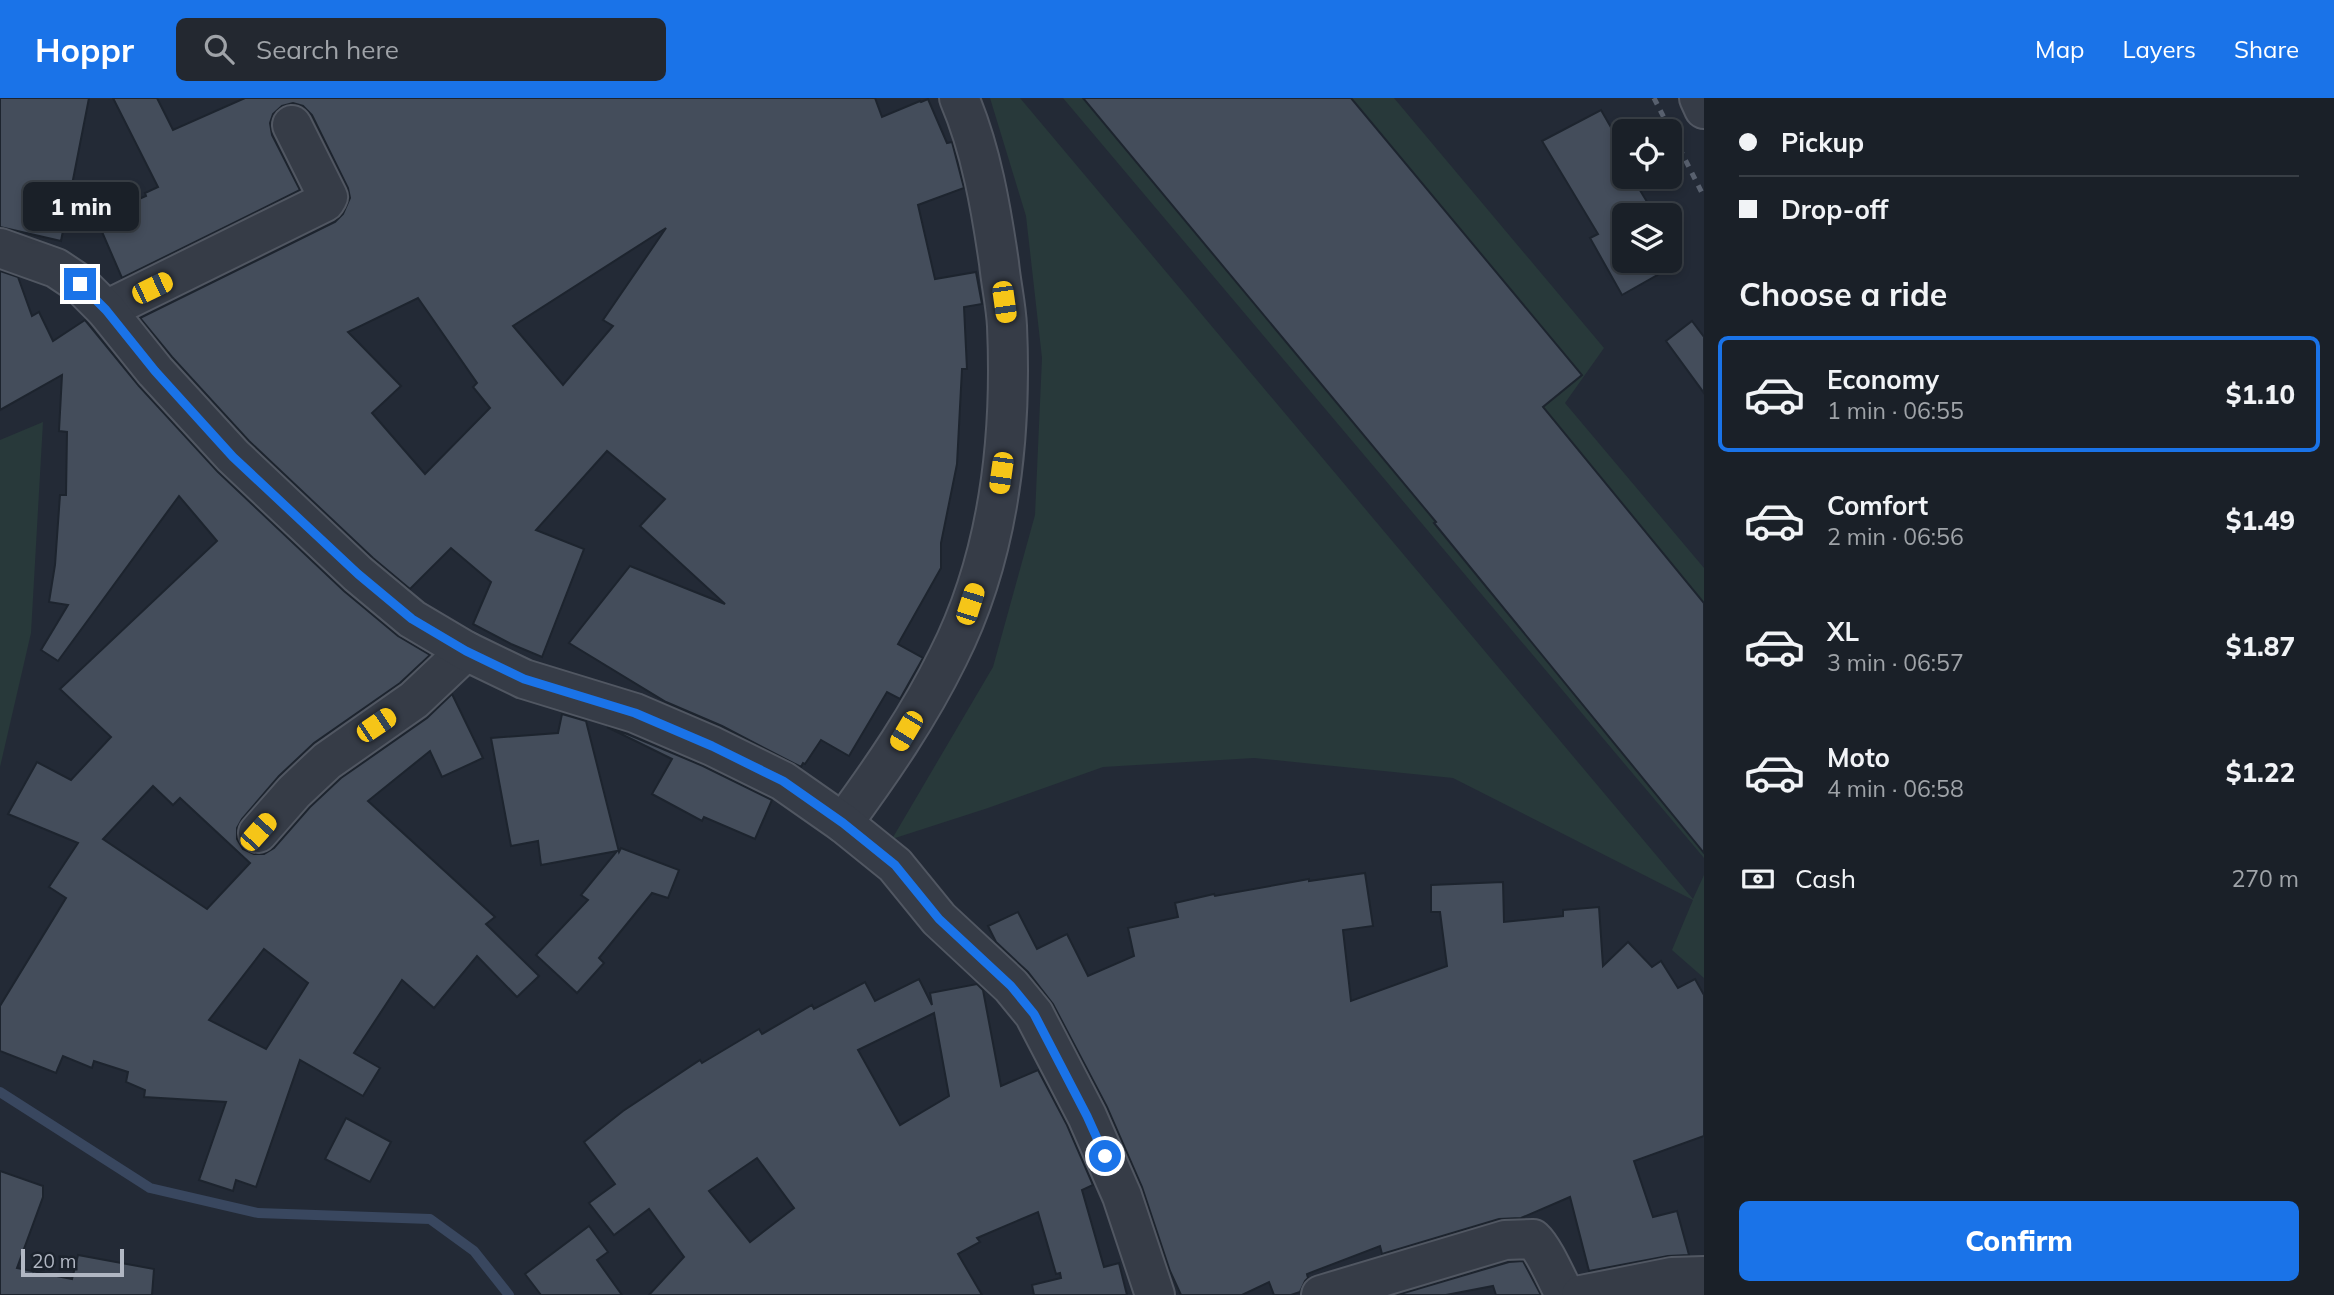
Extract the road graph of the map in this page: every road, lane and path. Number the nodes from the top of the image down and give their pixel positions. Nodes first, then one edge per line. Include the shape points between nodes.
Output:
1 (959, 98) edge
2 (1699, 98) edge
3 (1704, 109) edge
4 (292, 125) dead end
5 (0, 248) edge
6 (106, 310) junction
7 (466, 651) junction
8 (843, 823) junction
9 (258, 832) dead end
10 (1704, 1276) edge
11 (1155, 1295) edge
12 (1321, 1295) edge
13 (1565, 1295) edge
14 (1581, 1295) edge

1 - 8 street via 989,202 1007,324 1004,452 998,494 984,561 949,656 886,766
2 - 3 street
4 - 6 street via 328,197 325,202
5 - 6 street via 56,268
6 - 7 street via 155,371 264,488 412,619
7 - 8 street via 524,679 635,713 712,746 783,781
7 - 9 street via 414,700 327,761
8 - 11 street via 895,865 939,919 1011,986 1034,1014 1117,1184
10 - 14 street via 1672,1277
12 - 13 street via 1505,1240 1533,1239

